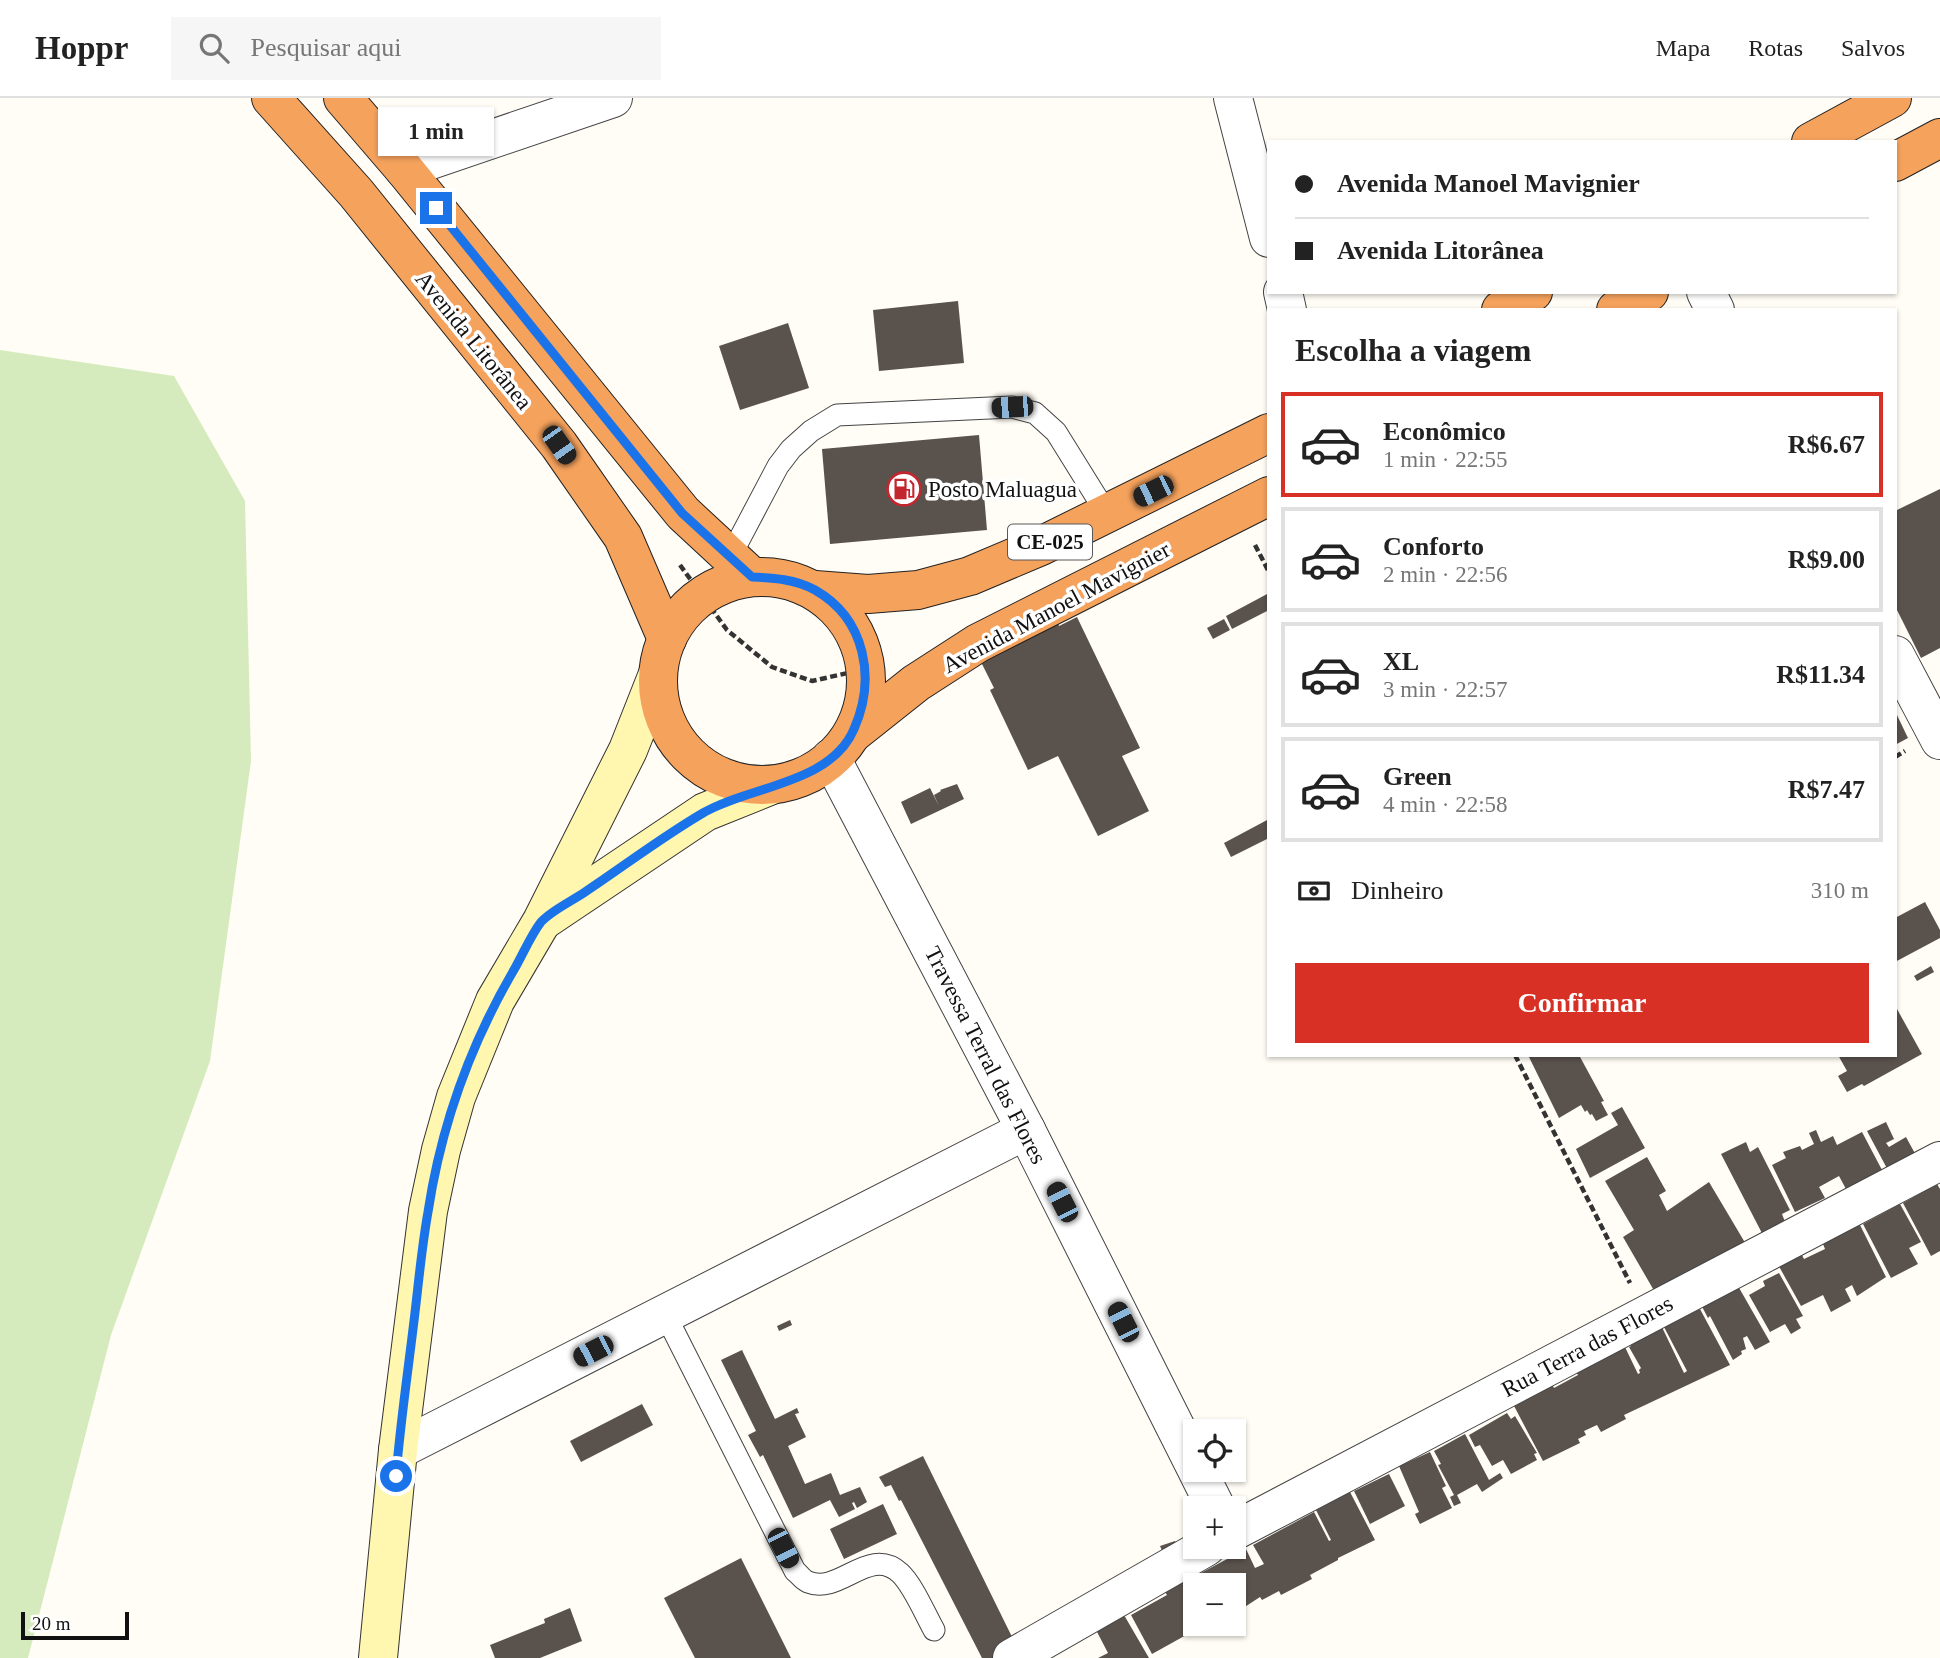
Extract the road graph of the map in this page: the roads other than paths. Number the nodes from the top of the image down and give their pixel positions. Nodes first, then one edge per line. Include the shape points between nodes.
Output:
1 (271, 98) edge
2 (343, 98) edge
3 (612, 98) edge
4 (1233, 98) edge
5 (1892, 98) edge
6 (1940, 138) edge
7 (1815, 140) edge
8 (1897, 161) edge
9 (404, 169) junction
10 (1267, 230) edge
11 (1529, 294) edge
12 (1645, 294) edge
13 (1505, 308) edge
14 (1620, 308) edge
15 (1267, 434) edge
16 (1267, 496) edge
17 (1107, 514) junction
18 (741, 567) junction
19 (815, 590) junction
20 (662, 656) junction
21 (1897, 658) edge
22 (1940, 740) edge
23 (842, 746) junction
24 (772, 785) junction
25 (542, 921) junction
26 (1026, 1130) junction
27 (1940, 1161) edge
28 (665, 1314) junction
29 (1183, 1442) edge
30 (398, 1450) junction
31 (1246, 1525) edge
32 (1185, 1559) edge
33 (934, 1630) dead end
34 (378, 1658) edge
35 (1012, 1658) edge

1 - 20 highway, Avenida Litorânea via 356,193 559,445 623,537
2 - 9 highway
3 - 9 street
4 - 10 street
5 - 7 highway
6 - 8 highway
9 - 18 highway via 682,513
11 - 13 highway
12 - 14 highway
15 - 17 highway, CE-025
16 - 23 highway, Avenida Manoel Mavignier / CE-025 via 978,643 916,683
17 - 18 lane via 1056,432 1035,414 1012,407 837,415 811,431 778,466
17 - 19 highway, CE-025 via 970,576 918,590 868,594
18 - 19 highway
18 - 20 highway via 687,608
19 - 23 highway via 840,611 858,638 866,670 864,702
20 - 24 highway via 662,710 677,742 703,768 736,782
20 - 25 street via 628,750
21 - 22 street
23 - 24 highway via 804,776
23 - 26 street, Travessa Terral das Flores
24 - 25 street via 705,811
25 - 30 street via 495,1001 440,1150
26 - 28 street
26 - 29 street, Travessa Terral das Flores
27 - 31 street, Rua Terra das Flores
28 - 30 street
28 - 33 lane via 795,1571 807,1582 824,1584 874,1563 889,1565 902,1575
30 - 34 street
32 - 35 street

